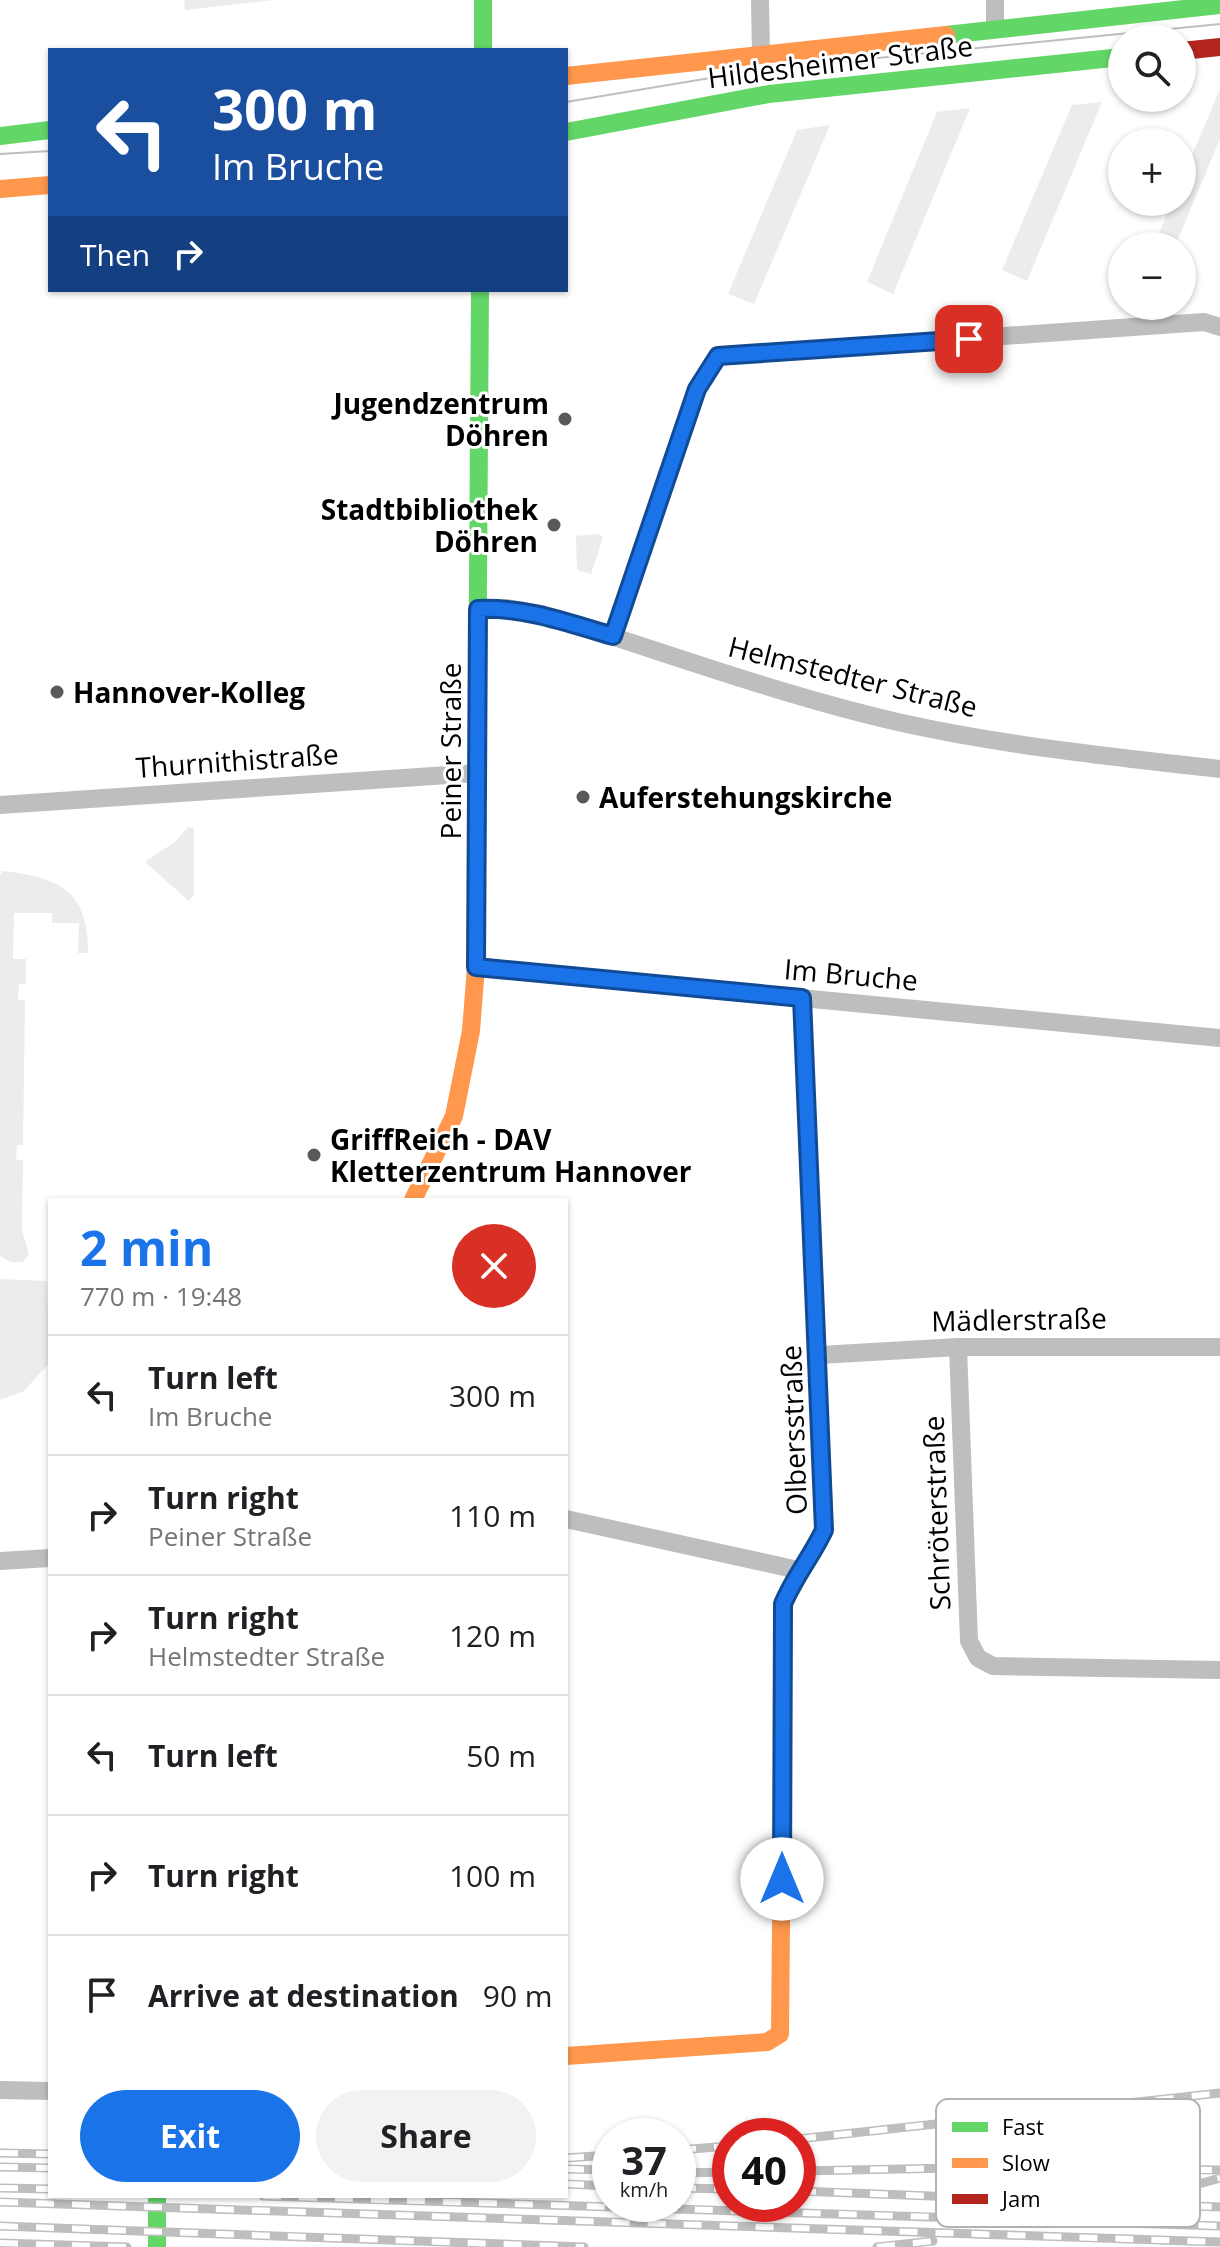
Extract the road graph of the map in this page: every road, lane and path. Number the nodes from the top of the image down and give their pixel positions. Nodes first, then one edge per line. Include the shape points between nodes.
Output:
1 (483, 0) edge
2 (760, 0) edge
3 (995, 0) edge
4 (1220, 5) edge
5 (995, 29) junction
6 (1220, 47) edge
7 (483, 48) edge
8 (1196, 50) edge
9 (761, 55) junction
10 (1108, 58) edge
11 (568, 76) edge
12 (48, 130) edge
13 (568, 132) edge
14 (0, 136) edge
15 (48, 185) edge
16 (0, 189) edge
17 (480, 292) edge
18 (1220, 327) edge
19 (478, 609) junction
20 (613, 636) junction
21 (1220, 769) edge
22 (478, 773) junction
23 (0, 805) edge
24 (476, 967) junction
25 (802, 998) junction
26 (1220, 1038) edge
27 (414, 1198) edge
28 (958, 1347) junction
29 (1220, 1347) edge
30 (820, 1355) junction
31 (568, 1519) edge
32 (48, 1558) edge
33 (0, 1561) edge
34 (798, 1570) junction
35 (1220, 1670) edge
36 (568, 2056) edge
37 (0, 2090) edge
38 (48, 2091) edge
39 (157, 2198) edge
40 (157, 2247) edge

1 - 7 street
2 - 9 street
3 - 5 street
4 - 5 street, Hildesheimer Straße
5 - 9 street, Hildesheimer Straße
6 - 8 street
9 - 11 street, Hildesheimer Straße
10 - 13 street, Hildesheimer Straße via 769,94
12 - 14 street
15 - 16 street
17 - 19 street, Peiner Straße
18 - 20 street via 1204,322 718,356 697,389
19 - 20 street, Helmstedter Straße via 542,614
19 - 22 street, Peiner Straße
20 - 21 street, Helmstedter Straße via 775,690 903,723 1046,748
22 - 23 street, Thurnithistraße
22 - 24 street, Peiner Straße
24 - 25 street, Im Bruche
24 - 27 street, Peiner Straße via 471,1054 461,1094 445,1142
25 - 26 street, Im Bruche
25 - 30 street, Olbersstraße
28 - 29 street, Mädlerstraße
28 - 30 street, Mädlerstraße
28 - 35 street, Schröterstraße via 969,1641 978,1658 993,1666
30 - 34 street, Olbersstraße via 824,1530
31 - 34 street
32 - 33 street
34 - 36 street, Olbersstraße via 783,1604 782,1984 776,2039
37 - 38 street
39 - 40 street

